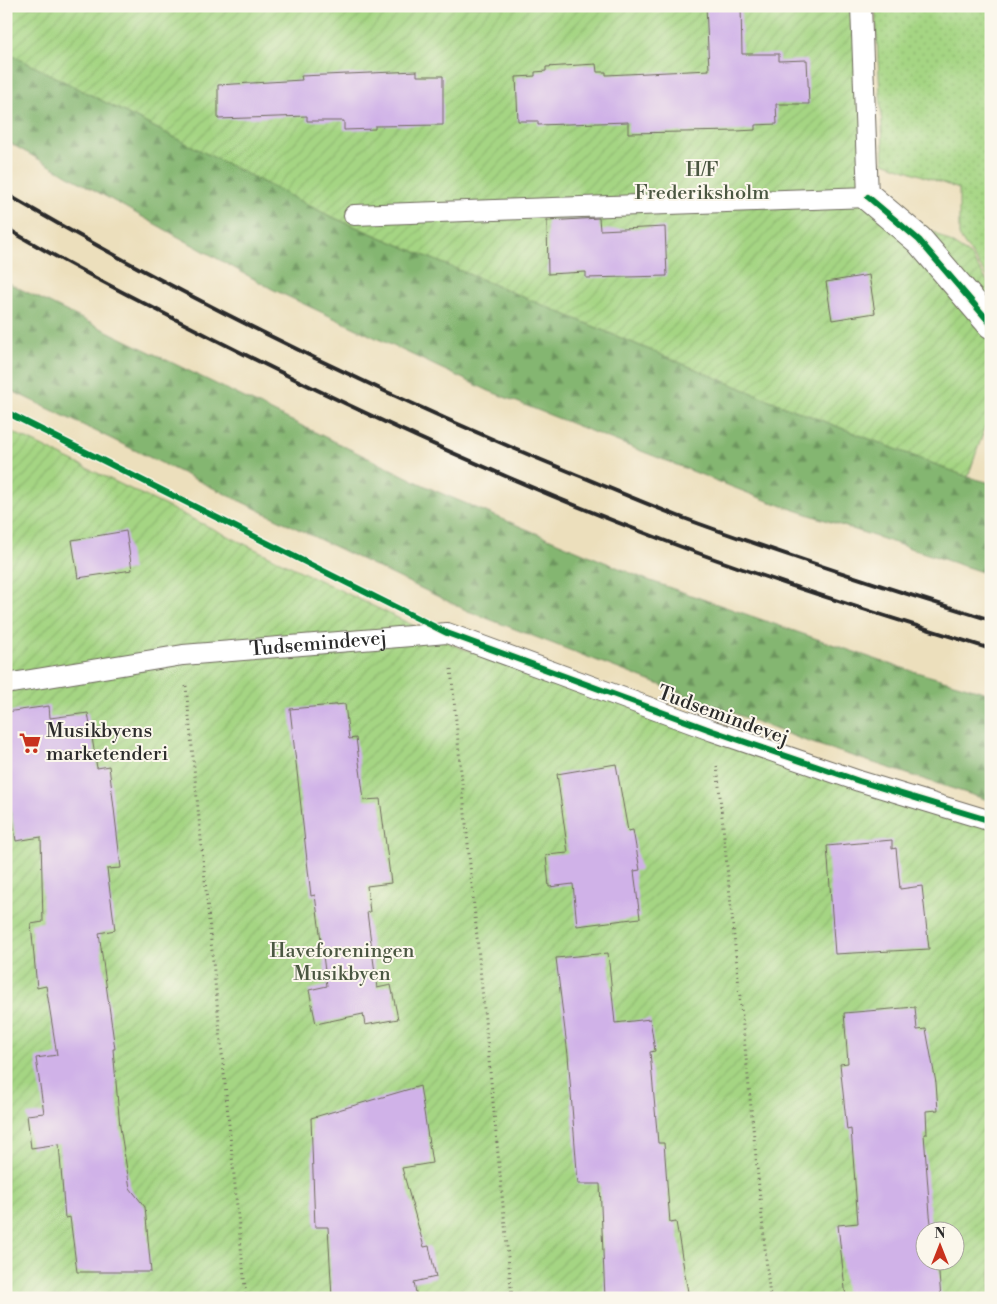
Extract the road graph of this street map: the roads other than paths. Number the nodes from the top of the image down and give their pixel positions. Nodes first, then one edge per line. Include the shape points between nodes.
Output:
1 (861, 6) edge
2 (868, 197) junction
3 (354, 215) dead end
4 (991, 324) edge
5 (6, 684) edge
6 (991, 821) edge

1 - 2 lane
2 - 3 lane
2 - 4 street via 919,240
5 - 6 lane, Tudsemindevej via 183,655 447,633 858,781

